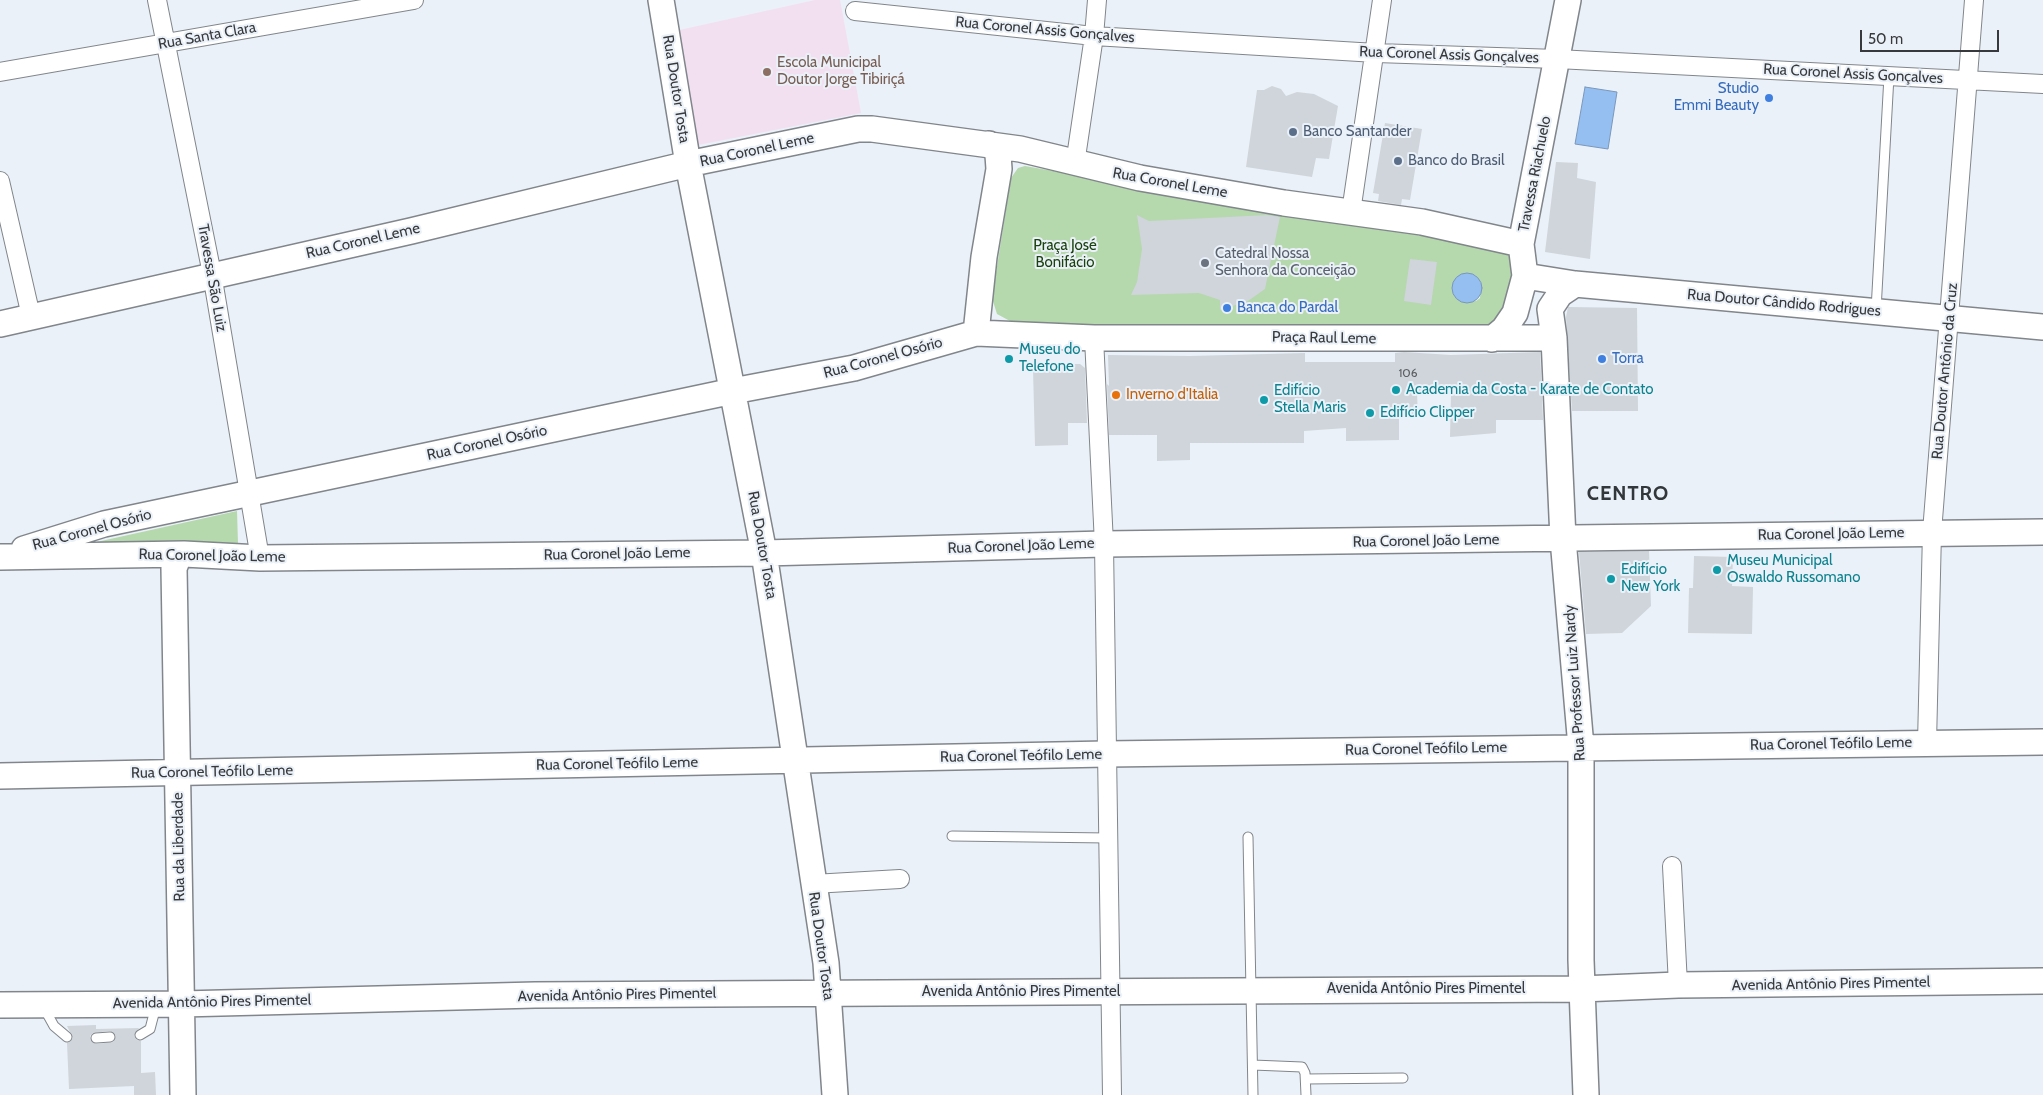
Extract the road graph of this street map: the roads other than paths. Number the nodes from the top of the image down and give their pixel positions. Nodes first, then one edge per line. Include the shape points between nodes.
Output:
1 (157, 0) edge
2 (414, 0) edge
3 (661, 0) edge
4 (1097, 0) edge
5 (1382, 0) edge
6 (1568, 0) edge
7 (1974, 0) edge
8 (855, 10) dead end
9 (1094, 36) junction
10 (167, 44) junction
11 (1376, 53) junction
12 (1557, 59) junction
13 (0, 72) edge
14 (1889, 76) junction
15 (1969, 80) junction
16 (2043, 84) edge
17 (989, 144) junction
18 (1020, 150) junction
19 (688, 164) junction
20 (1075, 164) junction
21 (999, 169) junction
22 (0, 181) edge
23 (1351, 212) junction
24 (1521, 244) junction
25 (212, 274) junction
26 (1525, 276) junction
27 (1575, 284) junction
28 (1876, 310) junction
29 (31, 316) junction
30 (1949, 317) junction
31 (0, 324) edge
32 (2043, 327) edge
33 (976, 333) junction
34 (1094, 338) junction
35 (1554, 338) junction
36 (1492, 339) junction
37 (733, 391) junction
38 (249, 493) junction
39 (91, 528) junction
40 (1932, 532) junction
41 (2043, 532) edge
42 (1563, 539) junction
43 (1104, 544) junction
44 (764, 553) junction
45 (86, 556) junction
46 (0, 557) edge
47 (260, 558) junction
48 (172, 559) junction
49 (2043, 742) edge
50 (1927, 743) junction
51 (1581, 747) junction
52 (1106, 754) junction
53 (796, 760) junction
54 (177, 773) junction
55 (0, 776) edge
56 (952, 836) dead end
57 (1248, 837) dead end
58 (1108, 838) junction
59 (1672, 866) dead end
60 (900, 879) dead end
61 (813, 884) junction
62 (2043, 981) edge
63 (1678, 985) junction
64 (1581, 989) junction
65 (1251, 990) junction
66 (1111, 992) junction
67 (828, 993) junction
68 (157, 1004) junction
69 (182, 1004) junction
70 (0, 1005) edge
71 (42, 1005) junction
72 (140, 1035) dead end
73 (67, 1037) dead end
74 (110, 1037) dead end
75 (96, 1038) dead end
76 (1253, 1064) junction
77 (1403, 1078) dead end
78 (1306, 1079) junction
79 (183, 1095) edge
80 (835, 1095) edge
81 (1112, 1095) edge
82 (1253, 1095) edge
83 (1306, 1095) edge
84 (1586, 1095) edge

1 - 10 street, Travessa São Luiz
2 - 10 street, Rua Santa Clara
3 - 19 street, Rua Doutor Tosta
4 - 9 street
5 - 11 street
6 - 12 street, Travessa Riachuelo
7 - 15 street, Rua Doutor Antônio da Cruz
8 - 9 street, Rua Coronel Assis Gonçalves
9 - 11 street, Rua Coronel Assis Gonçalves
9 - 20 street
10 - 13 street, Rua Santa Clara
10 - 25 street, Travessa São Luiz
11 - 12 street, Rua Coronel Assis Gonçalves
11 - 23 street
12 - 14 street, Rua Coronel Assis Gonçalves
12 - 24 street, Travessa Riachuelo
14 - 15 street, Rua Coronel Assis Gonçalves
14 - 28 lane
15 - 16 street, Rua Coronel Assis Gonçalves
15 - 30 street, Rua Doutor Antônio da Cruz
17 - 18 street, Rua Coronel Leme
17 - 19 street, Rua Coronel Leme via 872,128
17 - 21 street via 996,149
18 - 20 street, Rua Coronel Leme
18 - 21 street
19 - 25 street, Rua Coronel Leme
19 - 37 street, Rua Doutor Tosta
20 - 23 street, Rua Coronel Leme via 1140,178
21 - 33 street via 985,248
22 - 29 street
23 - 24 street, Rua Coronel Leme via 1422,222
24 - 26 street, Travessa Riachuelo
25 - 29 street, Rua Coronel Leme
25 - 38 street, Travessa São Luiz
26 - 27 street, Rua Doutor Cândido Rodrigues
26 - 36 street, Travessa Riachuelo via 1515,313
27 - 28 street, Rua Doutor Cândido Rodrigues
27 - 35 street, Rua Professor Luiz Nardy via 1552,304 1550,322
28 - 30 street, Rua Doutor Cândido Rodrigues
29 - 31 street, Rua Coronel Leme
30 - 32 street, Rua Doutor Cândido Rodrigues
30 - 40 street, Rua Doutor Antônio da Cruz
33 - 34 street
33 - 37 street, Rua Coronel Osório via 854,368
34 - 36 street, Praça Raul Leme
34 - 43 street
35 - 36 street, Praça Raul Leme
35 - 42 street, Rua Professor Luiz Nardy
37 - 38 street, Rua Coronel Osório
37 - 44 street, Rua Doutor Tosta
38 - 39 street, Rua Coronel Osório
38 - 47 street, Travessa São Luiz
39 - 45 street via 80,544 80,550
39 - 46 street, Rua Coronel Osório
40 - 41 street, Rua Coronel João Leme
40 - 42 street, Rua Coronel João Leme
40 - 50 street, Rua Doutor Antônio da Cruz
42 - 43 street, Rua Coronel João Leme
42 - 51 street, Rua Professor Luiz Nardy
43 - 44 street, Rua Coronel João Leme
43 - 52 street
44 - 47 street, Rua Coronel João Leme
44 - 53 street, Rua Doutor Tosta
45 - 46 street, Rua Coronel João Leme
45 - 48 street, Rua Coronel João Leme
47 - 48 street, Rua Coronel João Leme
48 - 54 street, Rua da Liberdade
49 - 50 street, Rua Coronel Teófilo Leme
50 - 51 street, Rua Coronel Teófilo Leme
51 - 52 street, Rua Coronel Teófilo Leme
51 - 64 street, Rua Professor Luiz Nardy
52 - 53 street, Rua Coronel Teófilo Leme
52 - 58 street
53 - 54 street, Rua Coronel Teófilo Leme
53 - 61 street, Rua Doutor Tosta
54 - 55 street, Rua Coronel Teófilo Leme
54 - 69 street, Rua da Liberdade
56 - 58 lane
57 - 65 lane
58 - 66 street
59 - 63 street
60 - 61 street
61 - 67 street, Rua Doutor Tosta
62 - 63 street, Avenida Antônio Pires Pimentel
63 - 64 street, Avenida Antônio Pires Pimentel
64 - 65 street, Avenida Antônio Pires Pimentel
64 - 84 street, Rua Professor Luiz Nardy
65 - 66 street, Avenida Antônio Pires Pimentel
65 - 76 lane
66 - 67 street, Avenida Antônio Pires Pimentel
66 - 81 street
67 - 69 street, Avenida Antônio Pires Pimentel via 535,995
67 - 80 street, Rua Doutor Tosta
68 - 69 street, Avenida Antônio Pires Pimentel
68 - 71 street, Avenida Antônio Pires Pimentel
68 - 72 lane via 150,1030
69 - 79 street, Rua da Liberdade
70 - 71 street, Avenida Antônio Pires Pimentel
71 - 73 lane via 54,1026
74 - 75 lane
76 - 78 lane via 1302,1067
76 - 82 lane
77 - 78 lane
78 - 83 lane

